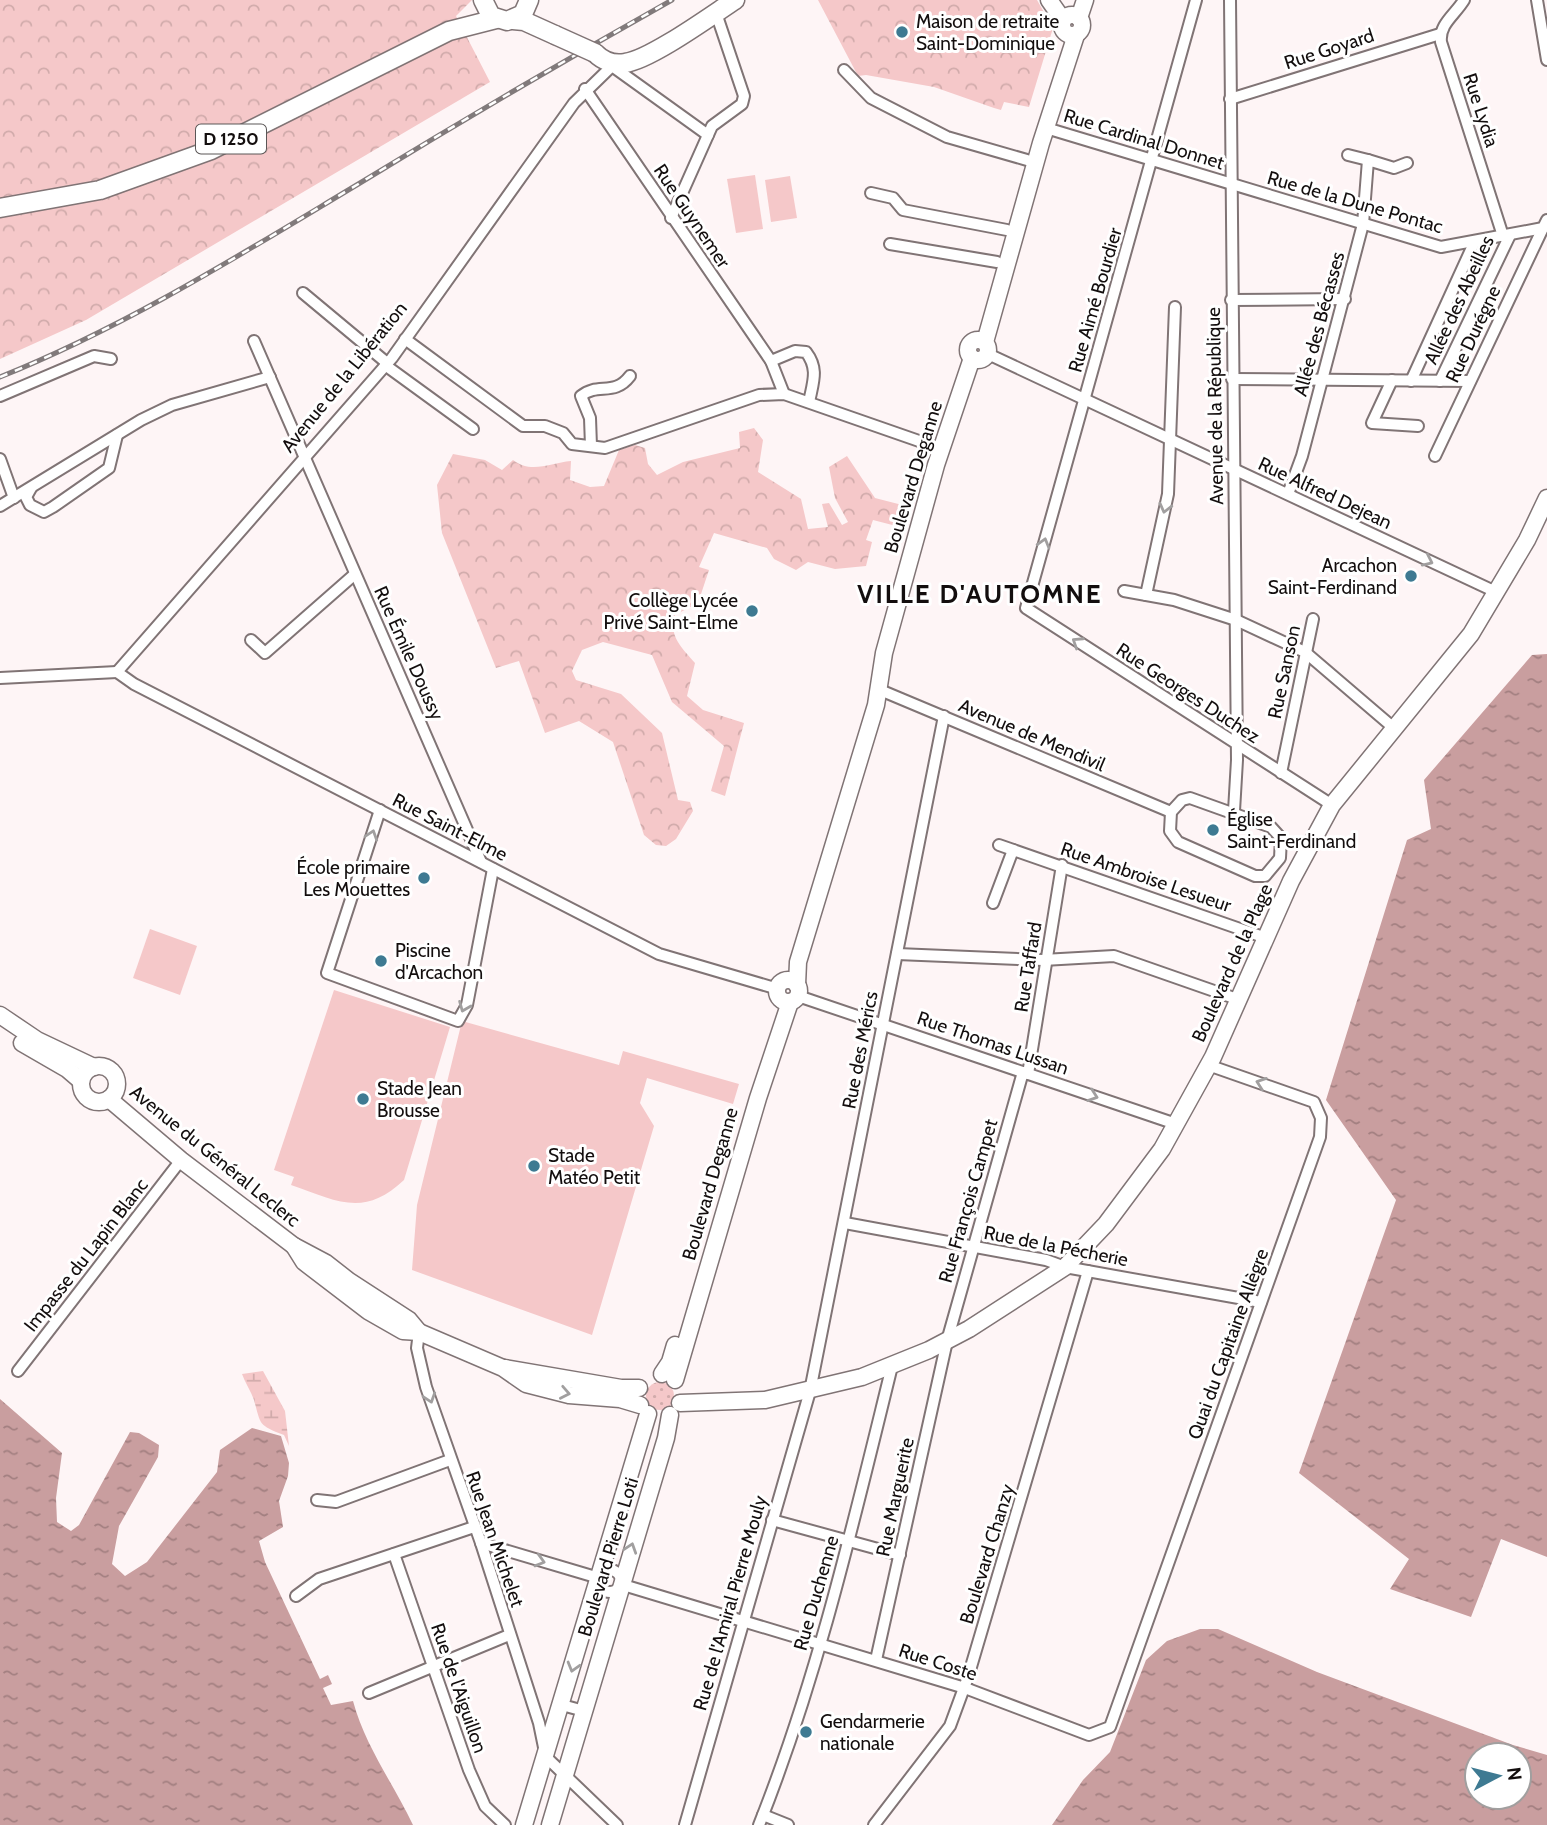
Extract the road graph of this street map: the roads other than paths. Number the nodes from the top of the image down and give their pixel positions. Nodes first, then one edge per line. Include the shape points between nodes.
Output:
1 (482, 0) edge
2 (735, 0) edge
3 (1049, 0) edge
4 (1085, 0) edge
5 (1196, 0) edge
6 (1230, 0) edge
7 (1464, 0) edge
8 (1537, 0) edge
9 (529, 1) edge
10 (716, 13) junction
11 (505, 20) junction
12 (1071, 20) edge
13 (449, 31) junction
14 (1440, 34) junction
15 (555, 35) junction
16 (595, 53) junction
17 (1547, 60) edge
18 (612, 64) junction
19 (844, 70) dead end
20 (586, 89) junction
21 (1230, 99) junction
22 (1046, 128) junction
23 (708, 135) junction
24 (1348, 155) dead end
25 (1027, 160) junction
26 (1368, 160) junction
27 (1154, 161) junction
28 (1407, 163) dead end
29 (1231, 184) junction
30 (870, 193) dead end
31 (0, 208) edge
32 (671, 218) junction
33 (1363, 224) junction
34 (1545, 224) edge
35 (1007, 230) junction
36 (1506, 235) junction
37 (1475, 241) junction
38 (890, 244) dead end
39 (997, 262) junction
40 (303, 293) dead end
41 (1345, 299) junction
42 (1231, 300) junction
43 (1175, 307) dead end
44 (405, 339) junction
45 (254, 341) dead end
46 (980, 351) junction
47 (111, 359) dead end
48 (771, 361) junction
49 (386, 364) junction
50 (630, 376) dead end
51 (270, 377) junction
52 (1232, 379) junction
53 (1321, 380) junction
54 (1392, 380) junction
55 (1411, 381) junction
56 (1440, 381) junction
57 (1470, 381) junction
58 (784, 394) junction
59 (0, 396) edge
60 (1084, 401) junction
61 (809, 402) junction
62 (1418, 426) dead end
63 (473, 429) dead end
64 (117, 435) junction
65 (1170, 440) junction
66 (591, 446) junction
67 (942, 449) junction
68 (1435, 456) dead end
69 (304, 458) junction
70 (0, 459) edge
71 (1234, 470) junction
72 (32, 486) junction
73 (1288, 494) junction
74 (14, 498) junction
75 (1547, 498) edge
76 (0, 506) edge
77 (355, 575) junction
78 (1124, 591) dead end
79 (1496, 592) junction
80 (1146, 595) junction
81 (1026, 608) joint
82 (1313, 619) dead end
83 (1236, 620) junction
84 (251, 640) dead end
85 (1305, 652) junction
86 (117, 671) junction
87 (0, 678) edge
88 (880, 690) junction
89 (944, 716) junction
90 (1395, 729) junction
91 (1237, 746) junction
92 (1281, 774) junction
93 (1332, 805) junction
94 (380, 810) junction
95 (1234, 811) junction
96 (1171, 812) junction
97 (999, 845) dead end
98 (1013, 850) junction
99 (1280, 858) junction
100 (481, 862) junction
101 (1062, 865) junction
102 (1299, 865) junction
103 (493, 869) junction
104 (993, 904) dead end
105 (1266, 938) junction
106 (897, 954) junction
107 (1047, 960) junction
108 (788, 992) junction
109 (1237, 999) junction
110 (0, 1015) edge
111 (883, 1024) junction
112 (0, 1027) edge
113 (1208, 1065) junction
114 (94, 1067) junction
115 (1025, 1073) junction
116 (81, 1081) junction
117 (109, 1099) junction
118 (1176, 1124) junction
119 (181, 1160) junction
120 (845, 1223) junction
121 (973, 1247) junction
122 (1065, 1267) junction
123 (1088, 1271) junction
124 (1261, 1302) junction
125 (419, 1332) junction
126 (947, 1340) junction
127 (892, 1366) junction
128 (503, 1368) junction
129 (18, 1371) dead end
130 (668, 1377) junction
131 (639, 1388) junction
132 (810, 1391) junction
133 (675, 1409) junction
134 (644, 1410) junction
135 (450, 1460) junction
136 (317, 1500) dead end
137 (772, 1520) junction
138 (474, 1527) junction
139 (849, 1541) junction
140 (481, 1543) junction
141 (394, 1553) junction
142 (900, 1555) junction
143 (599, 1577) junction
144 (620, 1584) junction
145 (296, 1596) dead end
146 (1156, 1597) joint
147 (744, 1621) junction
148 (509, 1635) junction
149 (820, 1644) junction
150 (876, 1660) junction
151 (434, 1666) junction
152 (965, 1688) junction
153 (369, 1693) dead end
154 (562, 1705) junction
155 (584, 1711) junction
156 (547, 1757) junction
157 (565, 1777) junction
158 (761, 1820) edge
159 (505, 1825) edge
160 (524, 1825) edge
161 (550, 1825) edge
162 (617, 1825) edge
163 (685, 1825) edge
164 (788, 1825) edge
165 (874, 1825) edge

1 - 11 main road via 486,10
1 - 13 main road, D 1250
2 - 10 main road, Avenue de la Libération
3 - 12 street
4 - 12 street, Boulevard Deganne
5 - 27 street, Rue Aimé Bourdier
6 - 21 street, Avenue de la République
7 - 14 street
8 - 17 street
9 - 11 main road via 523,14
9 - 15 main road via 538,19
10 - 16 main road, Avenue de la Libération via 694,17 627,55
10 - 18 main road, Avenue de la Libération via 628,63
10 - 23 street via 744,96 742,104 712,125
11 - 13 main road, D 1250
11 - 15 main road via 524,21
12 - 22 street, Boulevard Deganne
12 - 25 street, Boulevard Deganne
13 - 31 main road, D 1250 via 211,150 100,190
14 - 21 street, Rue Goyard
14 - 36 street, Rue Lydia
15 - 16 main road, bridge
16 - 18 main road
18 - 20 street, Avenue de la Libération
18 - 23 street
19 - 25 street via 871,98 947,136
20 - 32 street, Rue Guynemer
20 - 44 street, Avenue de la Libération
21 - 29 street, Avenue de la République
22 - 27 street, Rue Cardinal Donnet
22 - 46 street, Boulevard Deganne
23 - 32 street
24 - 26 street
25 - 35 street, Boulevard Deganne
26 - 28 street via 1394,168
26 - 33 street, Allée des Bécasses
27 - 29 street, Rue Cardinal Donnet
27 - 60 street, Rue Aimé Bourdier
29 - 33 street, Rue de la Dune Pontac
29 - 42 street, Avenue de la République
30 - 35 street via 893,198 903,210
32 - 48 street, Rue Guynemer
33 - 37 street, Rue de la Dune Pontac via 1441,247
33 - 41 street, Allée des Bécasses
34 - 36 street, Rue de la Dune Pontac
34 - 57 street, Rue Durégne
35 - 39 street, Boulevard Deganne
36 - 37 street, Rue de la Dune Pontac
36 - 56 street, Allée des Abeilles
37 - 55 street
38 - 39 street
39 - 46 street, Boulevard Deganne
40 - 49 street
41 - 42 street
41 - 53 street, Allée des Bécasses
42 - 52 street, Avenue de la République
43 - 65 street
44 - 49 street, Avenue de la Libération
44 - 66 street via 523,426 545,426 563,433 572,444
45 - 51 street, Rue Émile Doussy
46 - 60 street, Rue Alfred Dejean
46 - 67 street, Boulevard Deganne
46 - 88 street, Boulevard Deganne via 891,652 889,673
47 - 59 street via 94,356
48 - 58 street, Rue Guynemer
48 - 61 street via 795,351 806,352 815,371
49 - 63 street
49 - 69 street, Avenue de la Libération
50 - 66 street via 617,388 581,396 590,418
51 - 64 street via 172,405
51 - 69 street, Rue Émile Doussy
52 - 53 street
52 - 71 street, Avenue de la République
53 - 54 street
53 - 73 street, Allée des Bécasses
54 - 55 street
54 - 62 street via 1372,423
55 - 56 street
56 - 57 street
57 - 68 street, Rue Durégne
58 - 61 street
58 - 66 street via 759,396 611,447
60 - 65 street, Rue Alfred Dejean
81 -> 60 street, Rue Aimé Bourdier
61 - 67 street
64 - 72 street
64 - 72 street via 109,468 53,507 44,512 30,505 26,497
65 - 71 street, Rue Alfred Dejean
65 -> 80 street via 1168,494
67 - 88 street, Boulevard Deganne via 884,653
69 - 77 street, Rue Émile Doussy
69 - 86 street, Avenue de la Libération
70 - 74 street
71 - 73 street, Rue Alfred Dejean
71 - 83 street, Avenue de la République
72 - 74 street
73 -> 79 street, Rue Alfred Dejean
74 - 76 street
75 - 79 street, Boulevard de la Plage
77 - 84 street via 265,653
77 - 100 street, Rue Émile Doussy
78 - 80 street
79 - 90 street, Boulevard de la Plage via 1471,634
80 - 83 street
91 -> 81 street, Rue Georges Duchez
82 - 85 street, Rue Sanson
83 - 85 street
83 - 91 street, Avenue de la République
85 - 90 street
85 - 92 street, Rue Sanson
86 - 87 street
86 - 94 street, Rue Saint-Elme via 134,684
88 - 89 street, Avenue de Mendivil
88 - 108 street, Boulevard Deganne via 865,710
89 - 96 street, Avenue de Mendivil
89 - 106 street, Rue des Mérics
90 - 93 street, Boulevard de la Plage
91 - 92 street, Rue Georges Duchez
91 - 95 street, Avenue de la République
92 - 93 street, Rue Georges Duchez
93 - 102 street, Boulevard de la Plage
94 - 100 street, Rue Saint-Elme
103 -> 94 street via 467,1005 458,1021 327,973
95 - 96 street via 1190,798
95 - 99 street via 1271,827 1281,838
96 - 99 street via 1170,831 1178,842 1255,876 1265,876
97 - 98 street, Rue Ambroise Lesueur
98 - 101 street, Rue Ambroise Lesueur
98 - 104 street
99 - 102 street
100 - 103 street, Rue Saint-Elme
101 - 105 street, Rue Ambroise Lesueur
101 - 107 street, Rue Taffard
102 - 105 street, Boulevard de la Plage
103 - 108 street, Rue Saint-Elme via 659,954
105 - 109 street, Boulevard de la Plage
106 - 107 street
106 - 111 street, Rue des Mérics
107 - 109 street via 1114,956
107 - 115 street, Rue Taffard
108 - 111 street, Rue Thomas Lussan
108 - 130 street, Boulevard Deganne
109 - 113 street, Boulevard de la Plage
110 - 114 street via 37,1040
111 - 115 street, Rue Thomas Lussan
111 - 120 street, Rue des Mérics
112 - 116 street
113 - 118 street, Boulevard de la Plage
124 -> 113 street, Quai du Capitaine Allègre via 1320,1137 1321,1118 1314,1102
114 - 116 street
114 - 117 street via 106,1067 114,1074 116,1090
115 -> 118 street, Rue Thomas Lussan
115 - 121 street, Rue François Campet
116 - 117 street via 83,1093 92,1100
117 - 119 street, Avenue du Général Leclerc
118 - 122 street, Boulevard de la Plage via 1106,1224
119 - 125 street, Avenue du Général Leclerc via 294,1246 409,1320
119 - 129 street, Impasse du Lapin Blanc
120 - 121 street, Rue de la Pécherie
120 - 132 street, Rue des Mérics
121 - 122 street, Rue de la Pécherie
121 - 126 street, Rue François Campet
122 - 123 street, Rue de la Pécherie
122 - 126 street, Boulevard de la Plage
123 - 124 street, Rue de la Pécherie
123 - 152 street, Boulevard Chanzy
124 - 146 street, Quai du Capitaine Allègre
125 - 128 street, Avenue du Général Leclerc
125 -> 135 street, Rue Jean Michelet via 417,1348 426,1387
126 - 127 street, Boulevard de la Plage
126 - 142 street, Rue Marguerite
127 - 132 street, Boulevard de la Plage
127 - 139 street, Rue Duchenne
128 - 131 street
128 -> 134 street via 526,1384 569,1395 620,1399
130 - 131 street via 650,1376
130 - 133 street via 680,1391
131 - 134 street
132 - 133 street, Boulevard de la Plage
132 - 137 street, Rue de l'Amiral Pierre Mouly
133 - 134 street via 655,1417
144 -> 133 street, Boulevard Pierre Loti
134 - 143 street, Boulevard Pierre Loti
135 - 136 street via 336,1502
135 - 138 street, Rue Jean Michelet
137 - 139 street
137 - 147 street, Rue de l'Amiral Pierre Mouly
138 - 140 street, Rue Jean Michelet
138 - 141 street
139 - 142 street
139 - 149 street, Rue Duchenne
140 -> 143 street
140 - 148 street, Rue Jean Michelet
141 - 145 street via 319,1579
141 - 151 street, Rue de l'Aiguillon
142 - 150 street, Rue Marguerite
143 - 144 street, Rue Coste via 606,1591 616,1590
143 -> 154 street, Boulevard Pierre Loti
144 - 147 street, Rue Coste
144 - 155 street, Boulevard Pierre Loti
146 - 152 street, Rue Coste via 1110,1727 1100,1733 1089,1735
147 - 149 street, Rue Coste
147 - 163 street, Rue de l'Amiral Pierre Mouly
148 - 151 street
148 - 156 street, Rue Jean Michelet
149 - 150 street, Rue Coste
149 - 158 street, Rue Duchenne
150 - 152 street, Rue Coste
151 - 153 street
151 - 159 street, Rue de l'Aiguillon via 485,1806
152 - 165 street, Boulevard Chanzy via 950,1727
154 - 155 street
154 - 156 street, Boulevard Pierre Loti
155 - 157 street, Boulevard Pierre Loti
156 - 157 street
156 - 160 street, Boulevard Pierre Loti
157 - 161 street, Boulevard Pierre Loti
157 - 162 street
158 - 164 street

